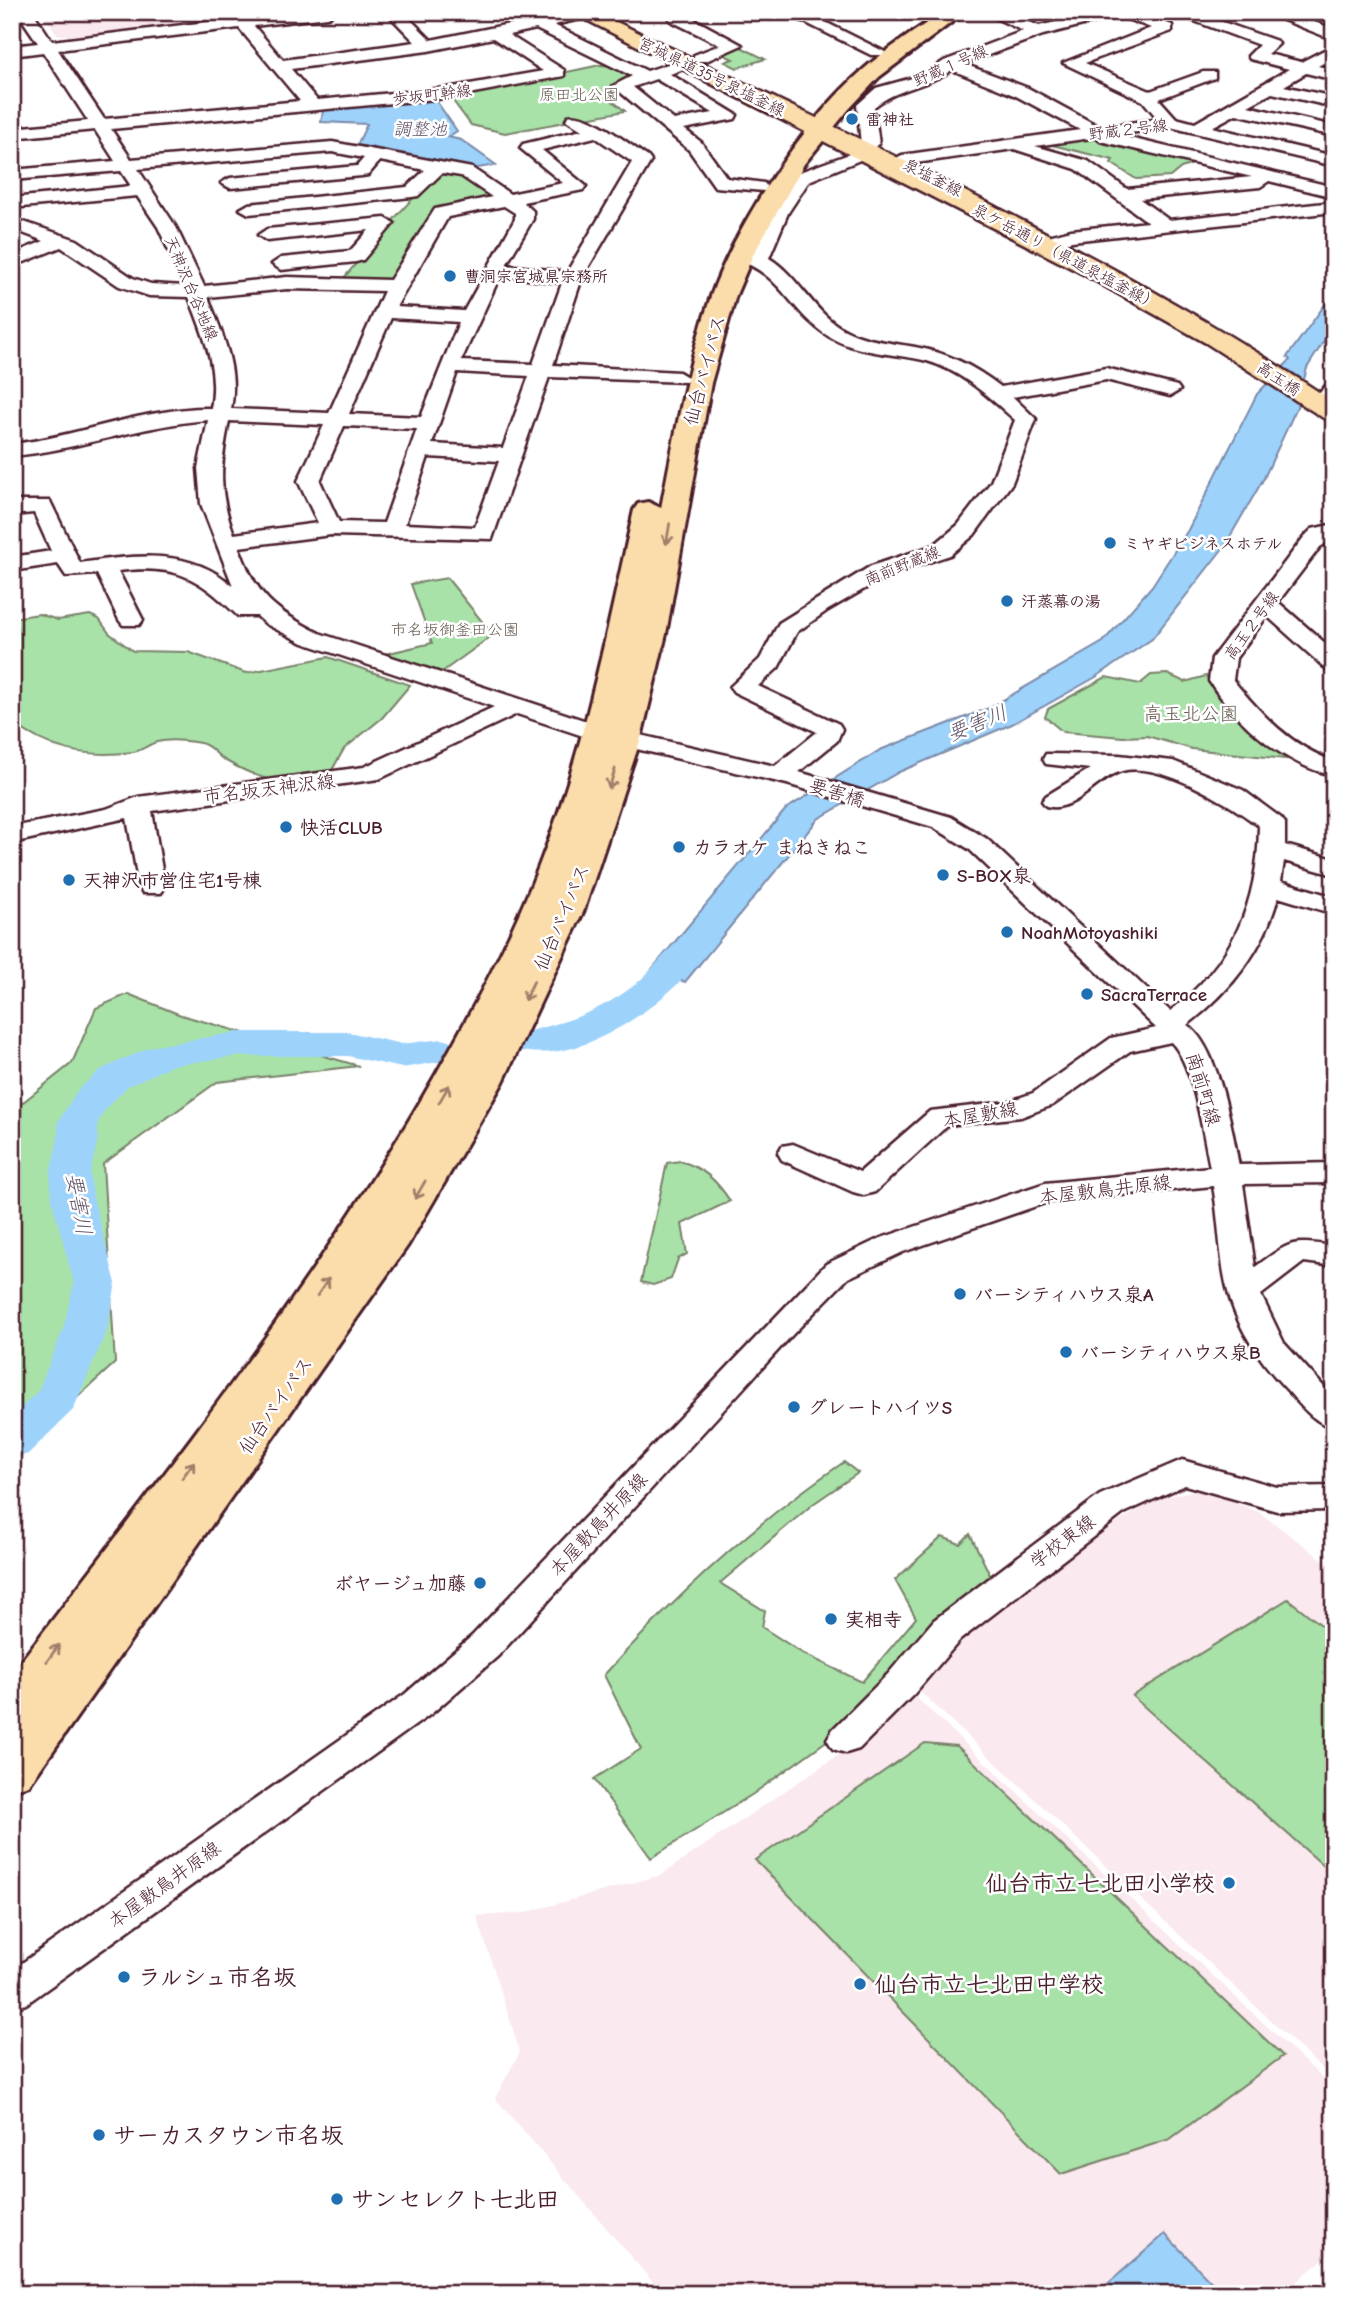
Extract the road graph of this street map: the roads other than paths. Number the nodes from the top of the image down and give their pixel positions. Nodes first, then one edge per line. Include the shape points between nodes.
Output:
1 (25, 12) edge
2 (328, 12) edge
3 (394, 12) edge
4 (672, 12) edge
5 (792, 12) edge
6 (934, 12) edge
7 (955, 12) edge
8 (991, 12) edge
9 (1119, 12) edge
10 (1178, 12) edge
11 (1222, 12) edge
12 (1271, 12) edge
13 (589, 13) edge
14 (1202, 19) junction
15 (243, 23) junction
16 (538, 24) junction
17 (1038, 31) junction
18 (496, 34) junction
19 (1334, 35) edge
20 (428, 46) junction
21 (48, 47) junction
22 (1334, 50) edge
23 (12, 51) edge
24 (877, 52) junction
25 (612, 60) junction
26 (693, 60) junction
27 (950, 64) junction
28 (277, 66) junction
29 (1302, 68) junction
30 (571, 70) junction
31 (651, 75) junction
32 (1209, 75) dead end
33 (1334, 75) edge
34 (1143, 78) dead end
35 (1124, 86) junction
36 (1269, 87) junction
37 (1149, 97) junction
38 (1334, 102) edge
39 (313, 106) junction
40 (1234, 108) junction
41 (574, 120) dead end
42 (817, 122) junction
43 (1170, 122) junction
44 (100, 126) junction
45 (671, 126) junction
46 (1197, 129) junction
47 (598, 131) junction
48 (1334, 131) edge
49 (1094, 133) junction
50 (12, 134) edge
51 (1011, 145) junction
52 (869, 148) junction
53 (376, 155) junction
54 (209, 156) junction
55 (902, 160) junction
56 (1334, 161) edge
57 (126, 164) junction
58 (438, 167) junction
59 (12, 175) edge
60 (1282, 180) junction
61 (230, 183) junction
62 (758, 187) junction
63 (141, 190) junction
64 (1334, 192) edge
65 (1124, 195) junction
66 (510, 199) junction
67 (12, 203) edge
68 (1334, 207) edge
69 (249, 209) junction
70 (12, 223) edge
71 (1164, 225) junction
72 (267, 235) junction
73 (61, 240) junction
74 (1050, 242) junction
75 (750, 258) junction
76 (12, 261) edge
77 (495, 270) junction
78 (284, 274) junction
79 (573, 278) junction
80 (396, 286) junction
81 (197, 292) junction
82 (384, 312) junction
83 (471, 317) junction
84 (1253, 354) joint
85 (449, 366) junction
86 (539, 371) junction
87 (679, 379) junction
88 (1170, 390) dead end
89 (996, 394) junction
90 (1326, 398) edge
91 (222, 413) junction
92 (337, 418) junction
93 (428, 423) junction
94 (12, 450) edge
95 (419, 450) junction
96 (510, 455) junction
97 (12, 508) edge
98 (331, 528) junction
99 (392, 531) junction
100 (1334, 531) edge
101 (227, 542) junction
102 (1312, 542) junction
103 (64, 556) junction
104 (1334, 560) edge
105 (12, 564) edge
106 (105, 567) junction
107 (1267, 604) junction
108 (261, 607) junction
109 (131, 620) dead end
110 (1334, 664) edge
111 (515, 706) junction
112 (612, 735) junction
113 (1055, 759) dead end
114 (1119, 762) junction
115 (1334, 769) edge
116 (787, 776) junction
117 (1055, 801) dead end
118 (138, 805) junction
119 (879, 805) joint
120 (12, 835) edge
121 (1273, 850) junction
122 (1334, 867) edge
123 (1270, 886) junction
124 (152, 887) dead end
125 (1334, 906) edge
126 (1175, 1028) junction
127 (793, 1153) dead end
128 (1334, 1173) edge
129 (1227, 1175) junction
130 (1334, 1255) edge
131 (1245, 1291) junction
132 (1334, 1417) edge
133 (1334, 1497) edge
134 (12, 1708) edge
135 (846, 1739) dead end
136 (12, 1771) edge
137 (12, 1992) edge

1 - 21 street, 天神沢台谷地線
2 - 15 street
3 - 20 street
4 - 26 street via 734,45
5 - 24 street
6 - 24 highway, 仙台バイパス
7 - 42 highway, 仙台バイパス via 872,73
8 - 17 street
9 - 17 street, 野蔵１号線
9 - 35 street via 1171,30 1071,63
10 - 14 street
11 - 14 street
12 - 19 street
13 - 16 street
13 - 26 main road
14 - 29 street via 1271,44 1256,56
15 - 21 street
15 - 28 street
16 - 18 street
16 - 25 street
17 - 27 street, 野蔵１号線
18 - 20 street
18 - 30 street
20 - 28 street
21 - 23 street
21 - 44 street, 天神沢台谷地線
22 - 29 street, 野蔵２号線
24 - 42 highway, 仙台バイパス
25 - 30 street, 歩坂町幹線
25 - 31 street
26 - 31 street
26 - 42 main road
27 - 49 street via 1022,92
27 - 52 street, 野蔵１号線 via 929,78 871,98 865,105
28 - 39 street
29 - 33 street
29 - 36 street, 野蔵２号線
30 - 39 street, 歩坂町幹線 via 447,93
31 - 45 street via 621,86
31 - 45 street via 729,115
32 - 37 street
34 - 35 street
35 - 37 street
36 - 38 street
36 - 40 street, 野蔵２号線
37 - 43 street
39 - 44 street, 歩坂町幹線
40 - 46 street, 野蔵２号線
40 - 48 street
41 - 47 street
42 - 52 main road, 泉ケ岳通り（県道泉塩釜線）
42 - 62 highway, 仙台バイパス via 784,147
42 - 75 highway, 仙台バイパス
43 - 46 street, 野蔵２号線
43 - 49 street, 野蔵２号線
44 - 50 street, 歩坂町幹線
44 - 57 street, 天神沢台谷地線
45 - 62 street via 695,146 720,183
46 - 56 street
47 - 66 street via 530,148 576,186
47 - 79 street via 642,161
49 - 51 street, 野蔵２号線
49 - 60 street
51 - 55 street, 野蔵２号線
51 - 65 street via 1082,165
52 - 55 main road, 泉塩釜線
52 - 74 main road, 泉ケ岳通り（県道泉塩釜線）
52 - 75 street via 803,177
53 - 54 street via 315,146
53 - 58 street
53 - 61 street via 362,171
54 - 57 street
54 - 61 street
55 - 74 main road, 泉塩釜線
57 - 59 street
57 - 63 street, 天神沢台谷地線
58 - 66 street via 475,175
58 - 69 street via 412,192
60 - 64 street
60 - 65 street
61 - 69 street
62 - 87 highway, 仙台バイパス via 722,252 694,323
63 - 67 street
63 - 81 street, 天神沢台谷地線 via 167,227
65 - 71 street
66 - 77 street via 524,211 524,219
66 - 80 street via 441,213
68 - 71 street
69 - 72 street
70 - 73 street
71 - 74 street
72 - 78 street
72 - 78 street via 385,223 356,256
73 - 76 street
73 - 81 street via 132,285
74 - 84 main road, 泉ケ岳通り（県道泉塩釜線）
75 - 89 street, 南前野蔵線 via 771,266 794,288 802,306 839,335 957,366
75 -> 112 highway, 仙台バイパス via 724,295 698,383 651,634
77 - 79 street
77 - 83 street
78 - 80 street
78 - 81 street
79 - 86 street
80 - 82 street
81 - 91 street, 天神沢台谷地線 via 220,357 225,387
82 - 83 street
82 - 92 street
83 - 85 street
84 - 90 main road, 高玉橋
85 - 86 street
85 - 93 street
86 - 87 street
86 - 96 street
87 - 112 highway, 仙台バイパス
88 - 89 street via 1106,374
89 - 116 street, 南前野蔵線 via 1026,419 1001,483 965,530 942,550 879,571 809,612 787,628 770,663 742,687 830,729
91 - 92 street
91 - 94 street via 166,419 54,446
91 - 101 street, 天神沢台谷地線 via 209,481 212,504
92 - 93 street
92 - 98 street via 309,481
93 - 95 street
95 - 96 street
95 - 99 street
96 - 99 street via 484,534
97 - 103 street via 42,506
98 - 99 street
98 - 101 street
100 - 102 street, 高玉２号線 via 1320,534
101 - 108 street, 天神沢台谷地線 via 250,596
102 - 104 street
102 - 107 street, 高玉２号線
103 - 105 street
103 - 106 street via 74,571
106 - 108 street via 146,561 184,567 205,575 246,611
106 - 109 street
107 - 110 street
107 - 115 street, 高玉２号線 via 1224,658 1221,681 1241,707 1301,757
108 - 111 street, 天神沢台谷地線 via 311,638
111 - 112 street, 天神沢台谷地線
111 - 118 street, 市名坂天神沢線 via 370,774
112 - 116 street, 要害橋
134 -> 112 highway, 仙台バイパス via 315,1298 387,1193 452,1080 536,914 590,766
112 -> 136 highway, 仙台バイパス via 567,910 484,1082 394,1236
113 - 114 street
114 - 117 street
114 - 121 street via 1164,766 1234,796 1272,823
116 - 119 street, 要害橋
118 - 120 street, 市名坂天神沢線 via 113,815
118 - 124 street
119 - 126 street, 南前町線 via 942,822 978,844 1054,920
121 - 122 street
121 - 123 street
123 - 125 street
123 - 126 street via 1263,911 1213,991
126 - 127 street, 本屋敷線 via 1121,1044 1043,1099 1011,1111 940,1117 864,1185
126 - 129 street, 南前町線 via 1192,1047 1206,1084
128 - 129 street, 本屋敷鳥井原線
129 - 131 street, 南前町線
129 - 137 street, 本屋敷鳥井原線 via 1045,1193 892,1245 837,1271 485,1646 418,1704
130 - 131 street via 1298,1251
131 - 132 street, 南前町線 via 1268,1341 1292,1376
133 - 135 street, 学校東線 via 1277,1499 1182,1472 1112,1504 947,1630

